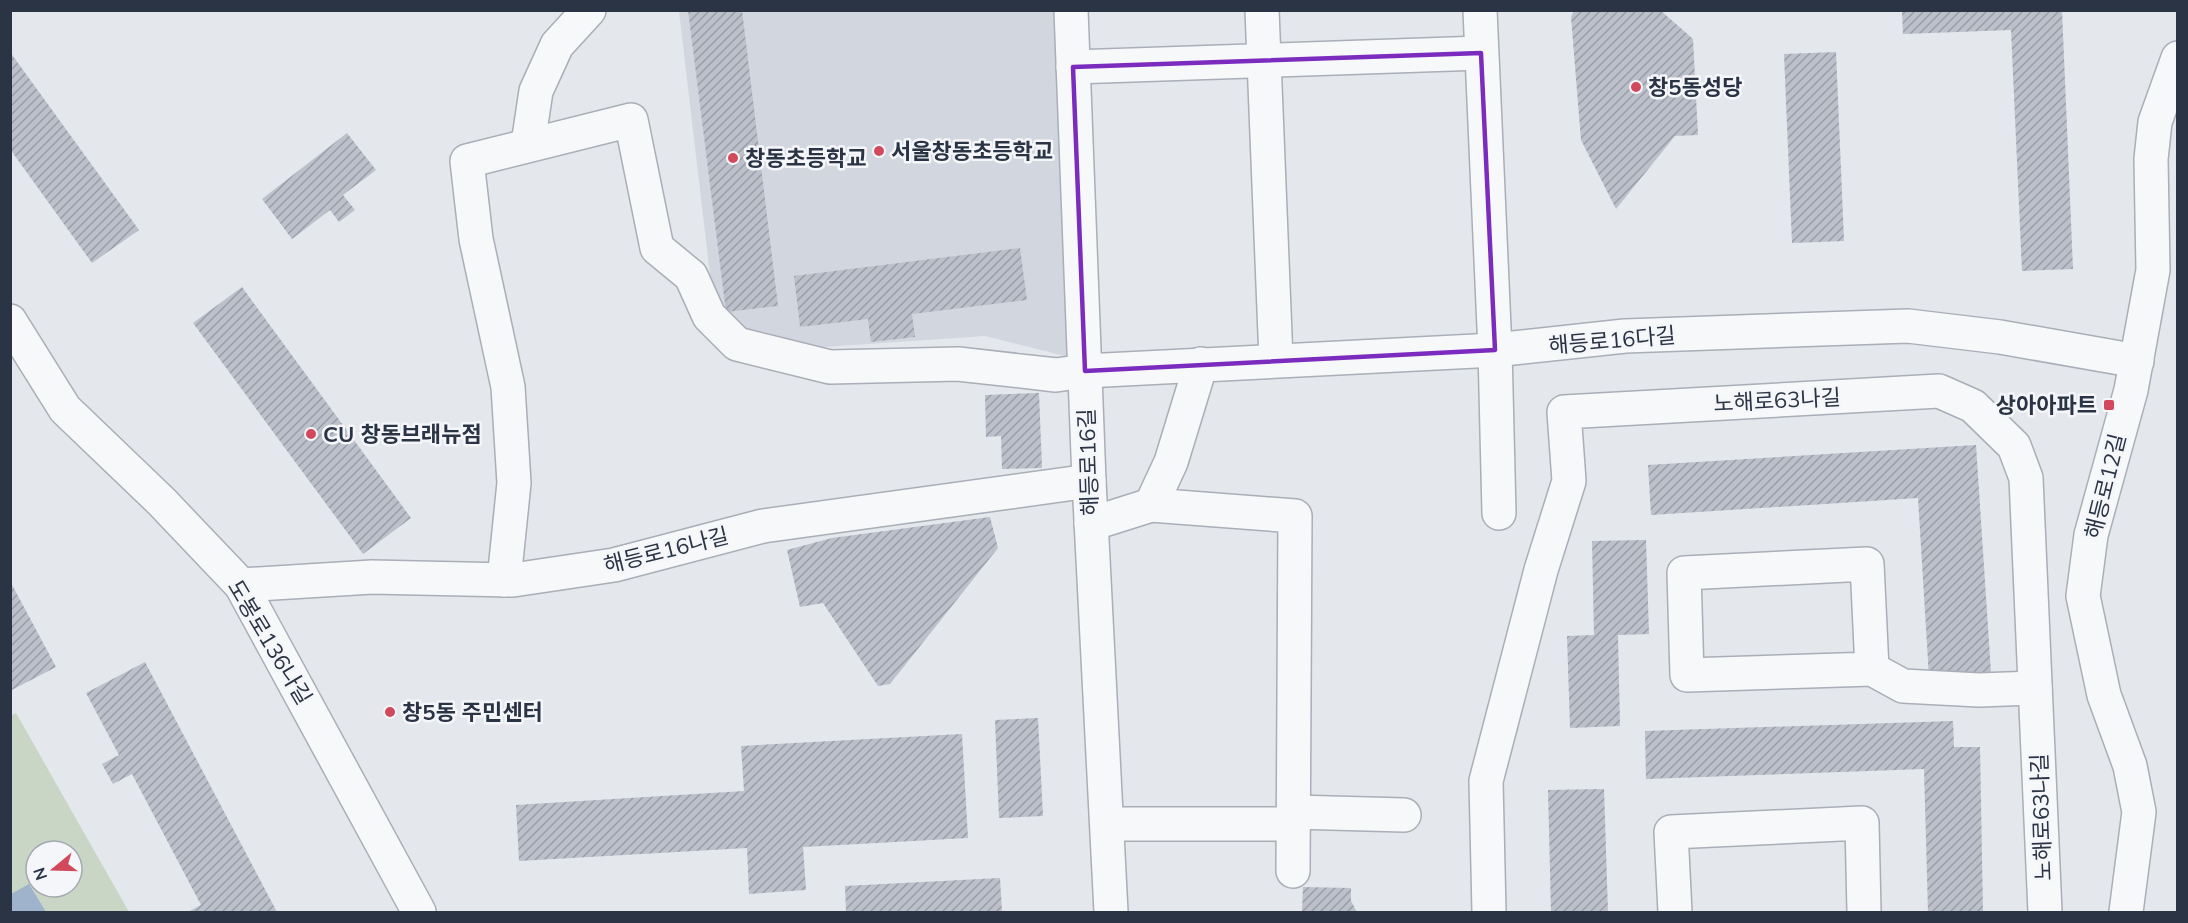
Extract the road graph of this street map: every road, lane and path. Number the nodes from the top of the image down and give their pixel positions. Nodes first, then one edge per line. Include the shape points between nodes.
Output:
1 (589, 10) edge
2 (1071, 10) edge
3 (1262, 10) edge
4 (1480, 10) edge
5 (1481, 53) junction
6 (2178, 58) edge
7 (1264, 59) junction
8 (1073, 68) junction
9 (528, 144) junction
10 (10, 321) edge
11 (1495, 350) junction
12 (1276, 360) junction
13 (2137, 361) junction
14 (1201, 364) junction
15 (1085, 370) junction
16 (1089, 481) junction
17 (1151, 505) junction
18 (1499, 513) dead end
19 (1091, 524) junction
20 (504, 579) junction
21 (241, 585) junction
22 (1872, 669) junction
23 (2035, 688) junction
24 (1404, 815) dead end
25 (1294, 818) junction
26 (1107, 824) junction
27 (1293, 871) dead end
28 (419, 912) edge
29 (1111, 912) edge
30 (1489, 912) edge
31 (1675, 912) edge
32 (1864, 912) edge
33 (2045, 912) edge
34 (2126, 912) edge

1 - 9 street via 557,45 536,91
2 - 8 street, 해등로16길
3 - 7 street
4 - 5 street
5 - 7 street
5 - 11 street
6 - 13 street, 해등로12길 via 2155,122 2151,159 2153,270
7 - 8 street
7 - 12 street
8 - 15 street, 해등로16길
9 - 15 street, 해등로16다길 via 632,120 657,248 691,276 709,316 737,344 830,367 958,364 1056,375
9 - 20 street via 466,161 476,239 508,387 514,483
10 - 21 street, 도봉로136나길 via 65,409
11 - 12 street, 해등로16다길
11 - 13 street, 해등로16다길 via 1625,336 1908,326 2000,337
11 - 18 street
12 - 14 street, 해등로16다길
13 - 34 street, 해등로12길 via 2091,535 2083,596 2104,695 2130,766 2139,812
14 - 15 street, 해등로16다길
14 - 17 street via 1171,462
15 - 16 street, 해등로16길
16 - 19 street, 해등로16길
16 - 20 street, 해등로16나길 via 764,526 614,565
17 - 19 street
17 - 25 street via 1295,516
19 - 26 street, 해등로16길
20 - 21 street, 해등로16나길 via 372,577
21 - 28 street, 도봉로136나길
22 - 22 street via 1867,564 1684,573 1687,675
22 - 23 street via 1903,686
23 - 30 street, 노해로63나길 via 2026,478 2014,446 1973,406 1939,391 1564,412 1569,481 1541,570 1486,781
23 - 33 street, 노해로63나길
24 - 25 street
25 - 26 street
25 - 27 street
26 - 29 street, 해등로16길
31 - 32 street via 1671,832 1862,823

